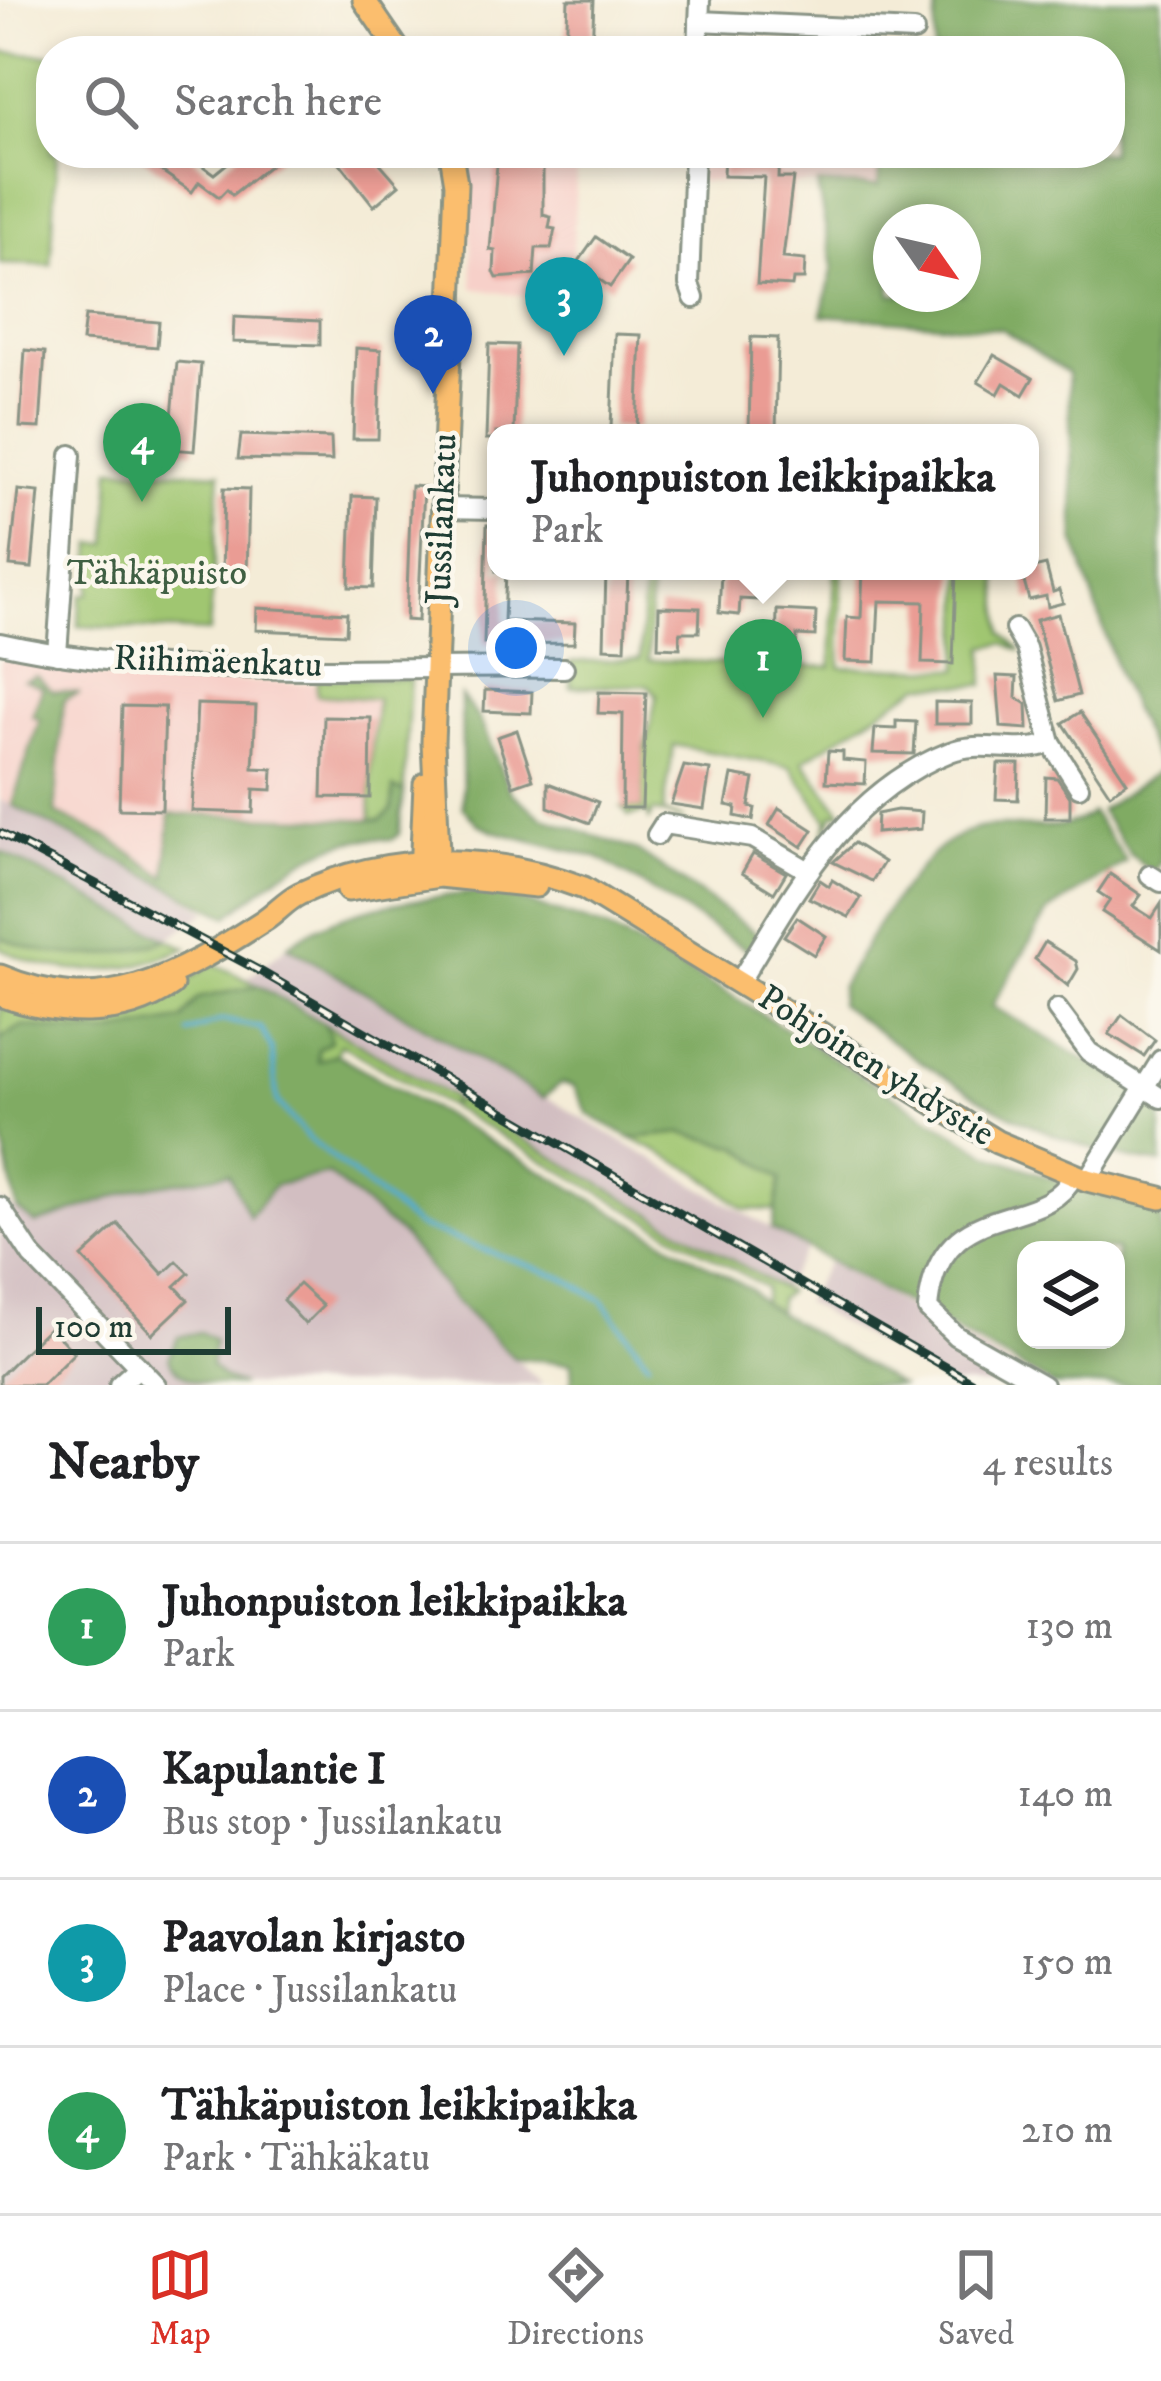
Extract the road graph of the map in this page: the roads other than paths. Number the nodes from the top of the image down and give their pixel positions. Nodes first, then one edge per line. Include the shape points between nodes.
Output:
1 (364, 0) edge
2 (700, 0) edge
3 (699, 21) junction
4 (914, 31) dead end
5 (389, 36) edge
6 (698, 36) edge
7 (453, 168) edge
8 (693, 168) edge
9 (694, 298) dead end
10 (71, 455) dead end
11 (442, 508) junction
12 (487, 509) edge
13 (1015, 629) dead end
14 (0, 643) edge
15 (57, 653) junction
16 (565, 668) dead end
17 (436, 670) junction
18 (1051, 743) junction
19 (1079, 787) dead end
20 (657, 836) dead end
21 (430, 869) junction
22 (809, 871) junction
23 (740, 981) junction
24 (0, 982) edge
25 (1057, 1009) dead end
26 (1161, 1060) edge
27 (1142, 1090) junction
28 (1161, 1098) edge
29 (1080, 1178) junction
30 (1161, 1198) edge
31 (0, 1207) edge
32 (139, 1366) junction
33 (119, 1385) edge
34 (156, 1385) edge
35 (1043, 1385) edge

1 - 5 main road
2 - 3 street
3 - 4 street
3 - 6 street
7 - 11 main road, Jussilankatu
8 - 9 street
10 - 15 street
11 - 12 street
11 - 17 main road, Jussilankatu
13 - 18 street
14 - 15 street, Riihimäenkatu
15 - 17 street, Riihimäenkatu
16 - 17 street, Riihimäenkatu
17 - 21 main road, Jussilankatu via 425,779
18 - 19 street
18 - 22 street via 943,754 852,814
20 - 22 street via 664,824 737,834
21 - 23 main road, Pohjoinen yhdystie via 604,902
21 - 24 main road, Pohjoinen yhdystie via 317,886 190,968 81,996
22 - 23 street
23 - 29 main road, Pohjoinen yhdystie via 971,1128
25 - 27 street via 1089,1052
26 - 27 street
27 - 28 street
27 - 29 street
29 - 30 main road, Pohjoinen yhdystie
29 - 35 street via 966,1233 930,1286 928,1309 942,1327
31 - 32 street via 32,1256
32 - 33 street
32 - 34 street

